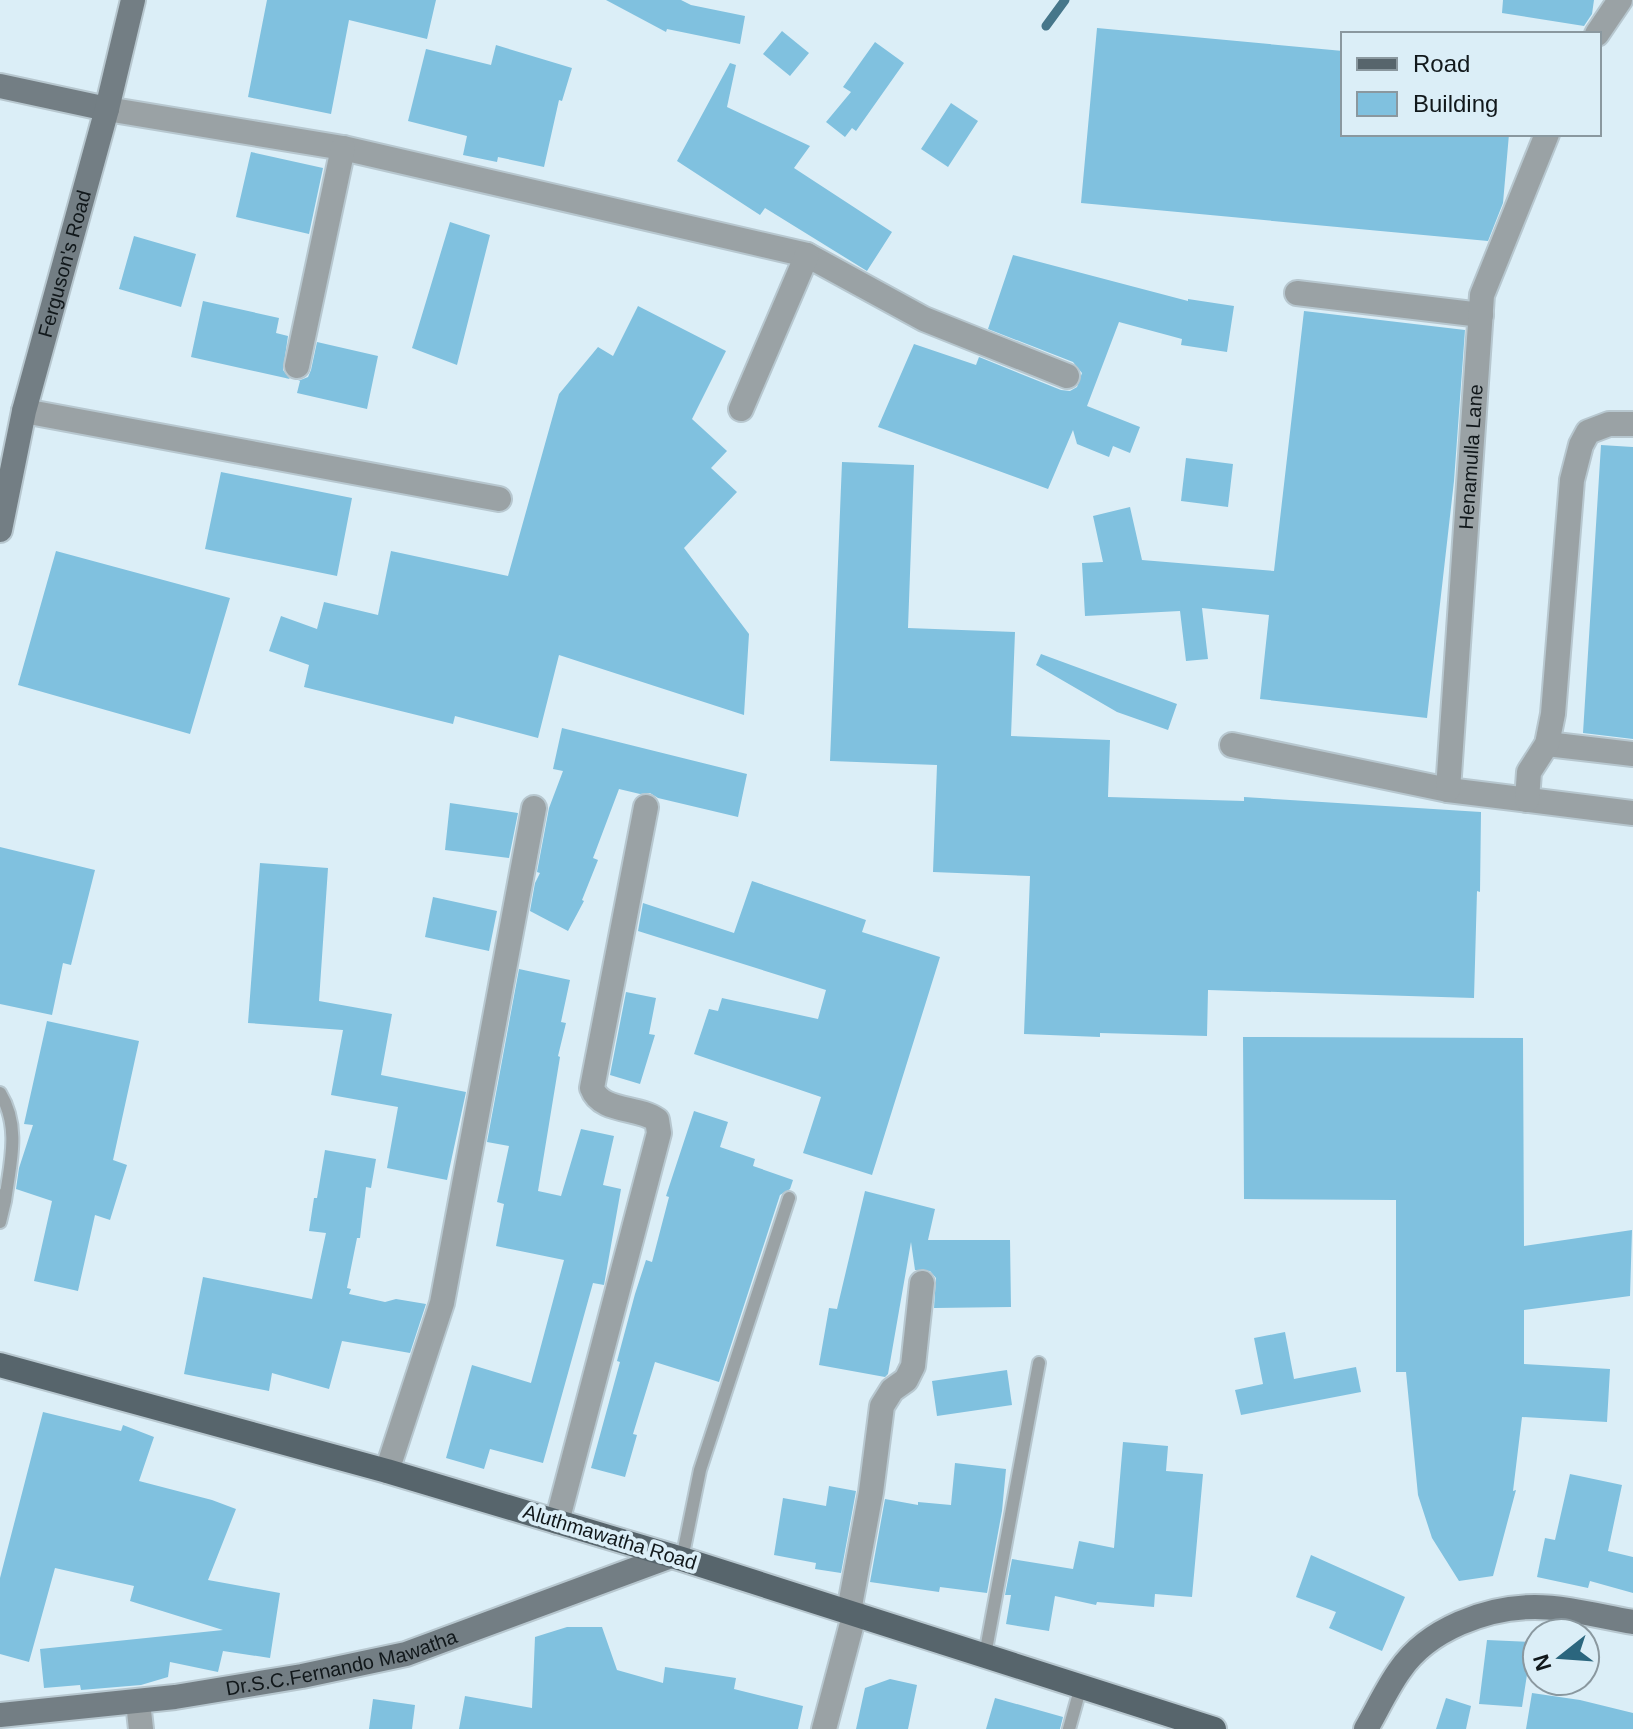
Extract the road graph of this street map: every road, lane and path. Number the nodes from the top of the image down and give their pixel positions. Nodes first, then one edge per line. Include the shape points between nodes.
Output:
1 (133, 0) edge
2 (1620, 0) edge
3 (1598, 32) edge
4 (0, 86) edge
5 (107, 109) junction
6 (1546, 136) edge
7 (343, 148) junction
8 (807, 255) junction
9 (1297, 293) dead end
10 (1481, 315) junction
11 (297, 366) dead end
12 (1067, 376) dead end
13 (741, 409) dead end
14 (24, 411) junction
15 (1633, 424) edge
16 (499, 499) dead end
17 (0, 530) edge
18 (1547, 744) junction
19 (1232, 745) dead end
20 (1633, 754) edge
21 (1448, 790) junction
22 (1527, 800) junction
23 (646, 807) dead end
24 (534, 808) dead end
25 (1633, 813) edge
26 (0, 1093) edge
27 (2, 1196) edge
28 (789, 1198) dead end
29 (0, 1222) edge
30 (922, 1283) dead end
31 (1039, 1363) dead end
32 (0, 1365) edge
33 (387, 1471) junction
34 (557, 1522) junction
35 (677, 1557) junction
36 (852, 1612) junction
37 (1633, 1622) edge
38 (985, 1655) junction
39 (1081, 1686) junction
40 (138, 1702) junction
41 (0, 1715) edge
42 (141, 1729) edge
43 (824, 1729) edge
44 (1069, 1729) edge
45 (1214, 1729) edge
46 (1366, 1729) edge

1 - 5 street, Ferguson's Road
2 - 3 street
4 - 5 street
5 - 7 street
5 - 14 street, Ferguson's Road
6 - 10 street, Henamulla Lane via 1482,295
7 - 8 street
7 - 11 street
8 - 12 street via 924,319
8 - 13 street
9 - 10 street
10 - 21 street, Henamulla Lane
14 - 16 street
14 - 17 street, Ferguson's Road
15 - 18 street via 1609,424 1588,432 1578,456
18 - 20 street
18 - 22 street via 1529,772
19 - 21 street
21 - 22 street
22 - 25 street
23 - 34 street via 592,1088 603,1103 650,1115 657,1120 659,1133
24 - 33 street via 442,1303
26 - 27 lane via 9,1106 14,1138
27 - 29 lane
28 - 35 lane
30 - 36 street via 913,1366 882,1406
31 - 38 lane
32 - 33 main road, Aluthmawatha Road
33 - 34 main road, Aluthmawatha Road
34 - 35 main road, Aluthmawatha Road
35 - 36 main road, Aluthmawatha Road
35 - 40 street, Dr.S.C.Fernando Mawatha via 406,1654
36 - 38 main road, Aluthmawatha Road
36 - 43 street
37 - 46 street via 1536,1607 1494,1611 1456,1625 1423,1645 1401,1669
38 - 39 main road, Aluthmawatha Road
39 - 44 lane
39 - 45 main road, Aluthmawatha Road
40 - 41 street, Dr.S.C.Fernando Mawatha
40 - 42 street

